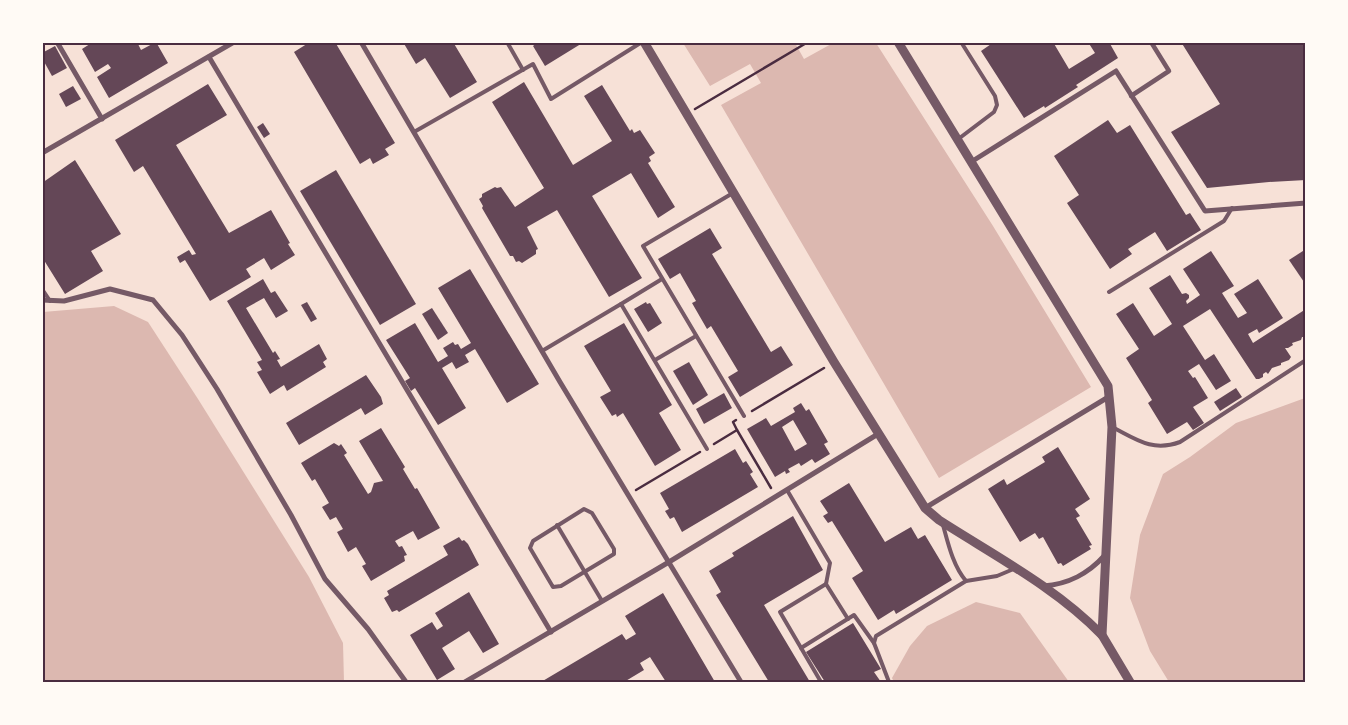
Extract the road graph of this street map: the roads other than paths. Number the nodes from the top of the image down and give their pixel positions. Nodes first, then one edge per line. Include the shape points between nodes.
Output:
1 (57, 42) edge
2 (234, 42) edge
3 (361, 42) edge
4 (507, 42) edge
5 (643, 42) edge
6 (898, 42) edge
7 (961, 42) edge
8 (1151, 42) edge
9 (209, 57) junction
10 (523, 70) junction
11 (1130, 96) junction
12 (102, 119) junction
13 (414, 132) junction
14 (957, 140) junction
15 (42, 153) edge
16 (971, 162) junction
17 (734, 193) junction
18 (1306, 203) edge
19 (1232, 208) junction
20 (662, 279) junction
21 (42, 289) edge
22 (1109, 292) dead end
23 (42, 300) edge
24 (50, 300) junction
25 (621, 304) junction
26 (696, 336) junction
27 (542, 351) junction
28 (654, 360) junction
29 (1306, 360) edge
30 (1110, 396) junction
31 (744, 416) road end
32 (1112, 427) junction
33 (878, 434) junction
34 (707, 448) road end
35 (786, 490) junction
36 (925, 508) junction
37 (943, 522) junction
38 (557, 525) junction
39 (1105, 555) junction
40 (669, 562) junction
41 (1016, 568) junction
42 (585, 572) junction
43 (966, 581) junction
44 (826, 584) junction
45 (1043, 586) junction
46 (602, 601) junction
47 (848, 620) junction
48 (552, 632) junction
49 (1102, 635) junction
50 (874, 644) junction
51 (801, 648) junction
52 (406, 682) edge
53 (465, 682) edge
54 (742, 682) edge
55 (821, 682) edge
56 (889, 682) edge
57 (1130, 682) edge

1 - 12 street
2 - 9 street
3 - 13 street
4 - 10 lane
5 - 10 lane via 552,100 533,64
5 - 17 street
6 - 14 street
7 - 14 lane via 998,106
8 - 11 street via 1169,71
9 - 12 street
9 - 48 street
10 - 13 lane
11 - 16 street via 1116,71
11 - 19 street via 1205,211
12 - 15 street
13 - 27 street
14 - 16 street
16 - 30 street via 1108,386
17 - 20 lane via 643,246
17 - 33 street
18 - 19 street
19 - 22 lane via 1224,222
20 - 25 lane
20 - 26 lane
21 - 24 lane
23 - 24 street
24 - 52 street via 64,301 110,289 153,300 182,335 217,389 325,579 368,629
25 - 27 lane
25 - 28 lane
26 - 28 lane
26 - 31 lane
27 - 40 street
28 - 34 lane
29 - 32 lane via 1180,442 1152,446
30 - 32 street
30 - 36 street
32 - 39 street
33 - 35 street
33 - 36 street
35 - 40 street
35 - 44 lane via 830,563
36 - 37 street
37 - 41 street
37 - 43 lane via 952,556
38 - 42 lane
38 - 42 lane via 530,544 549,582 553,586 561,586
38 - 42 lane via 584,509 592,513 606,535 614,554
39 - 45 street via 1081,576
39 - 49 street
40 - 46 street
40 - 54 street
41 - 43 lane via 997,576
41 - 45 street
42 - 46 lane
43 - 50 lane via 876,636
44 - 47 lane
44 - 51 lane via 780,612
45 - 49 street via 1071,606
46 - 48 street
47 - 50 lane via 854,615
47 - 51 lane
48 - 53 street
49 - 57 street
50 - 56 lane
51 - 55 lane

